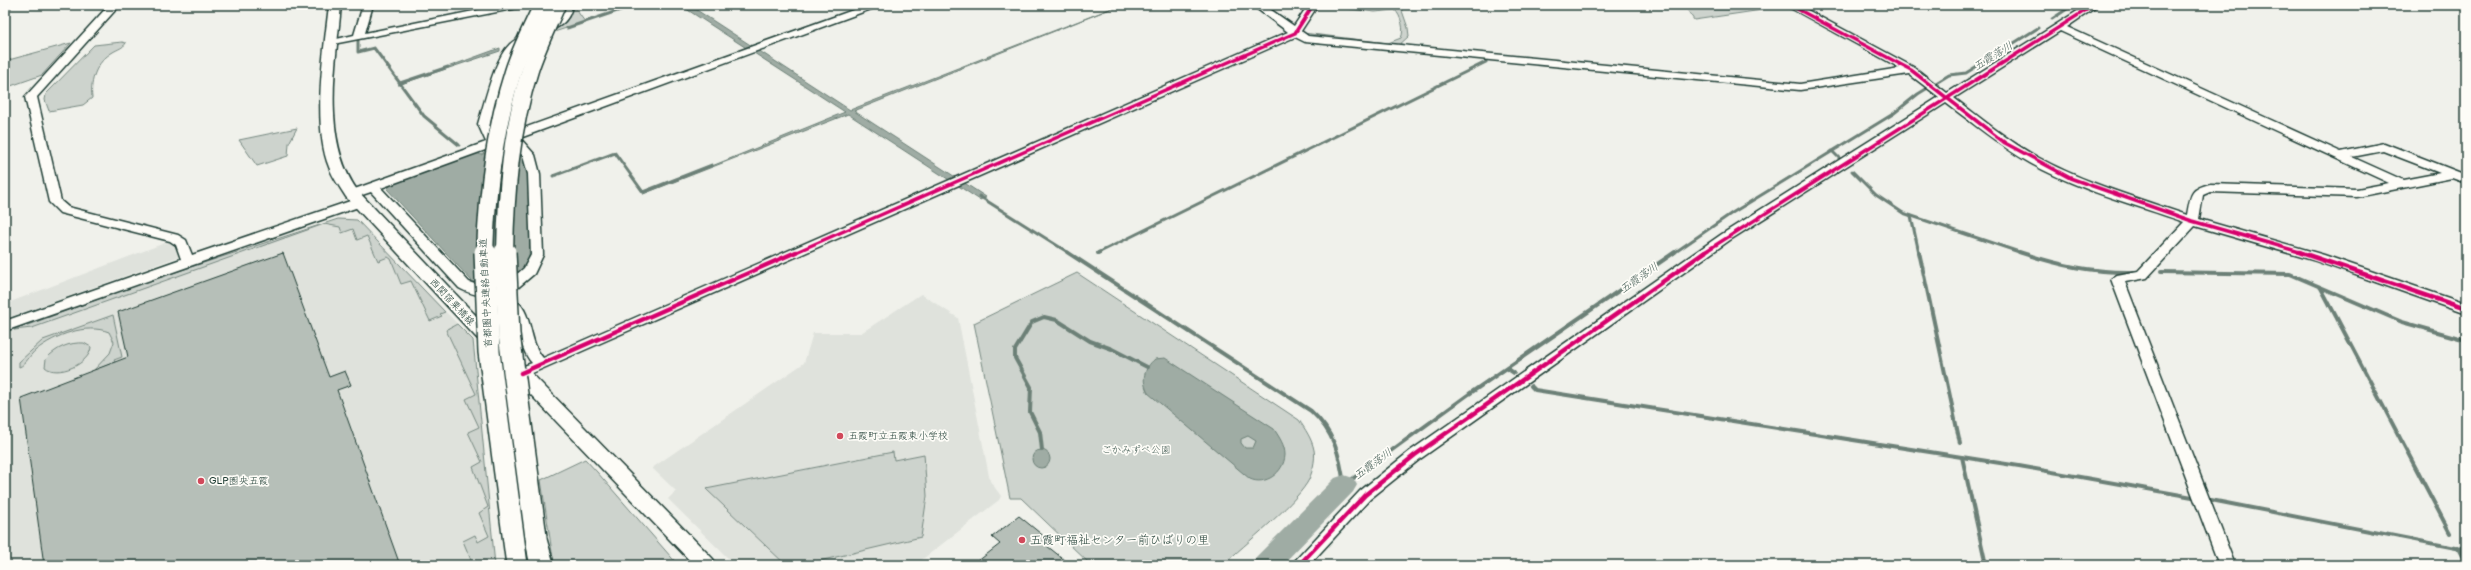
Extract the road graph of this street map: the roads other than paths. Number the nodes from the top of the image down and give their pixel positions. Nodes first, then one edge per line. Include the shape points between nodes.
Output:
1 (116, 5) edge
2 (336, 5) edge
3 (368, 5) edge
4 (518, 5) edge
5 (542, 5) edge
6 (557, 5) edge
7 (567, 5) edge
8 (877, 5) edge
9 (1256, 5) edge
10 (1312, 5) edge
11 (1790, 5) edge
12 (2094, 5) edge
13 (2059, 27) junction
14 (1295, 33) junction
15 (359, 37) junction
16 (332, 43) junction
17 (1911, 70) junction
18 (1945, 95) junction
19 (512, 136) junction
20 (492, 143) junction
21 (2343, 155) junction
22 (2453, 174) junction
23 (2466, 179) edge
24 (2402, 184) junction
25 (373, 187) junction
26 (357, 198) junction
27 (2192, 221) junction
28 (188, 261) junction
29 (499, 297) junction
30 (2466, 309) edge
31 (5, 326) edge
32 (541, 364) junction
33 (521, 373) junction
34 (517, 565) edge
35 (540, 565) edge
36 (706, 565) edge
37 (1299, 565) edge
38 (2227, 565) edge

1 - 28 street via 31,97 54,202 64,210 174,238 182,243
2 - 16 main road, 西関宿栗橋線
3 - 15 street
4 - 15 street
5 - 34 highway, 首都圏中央連絡自動車道, bridge via 517,61 500,115 488,177 483,243 486,329
6 - 35 highway, 首都圏中央連絡自動車道, bridge via 534,60 518,113 507,174 503,239 507,324
7 - 20 street via 560,21 518,42 504,59 484,124
8 - 19 street
9 - 14 street
10 - 14 street
11 - 17 street
12 - 13 street
13 - 18 street
13 - 21 street
14 - 17 street via 1305,40 1800,87
14 - 32 street
15 - 16 street
16 - 26 main road, 西関宿栗橋線 via 329,96 332,155 337,169
17 - 18 street
18 - 27 street via 2005,143 2035,161 2091,186
18 - 37 street via 1726,237 1415,455 1364,495
19 - 20 street
19 - 29 street via 529,155 534,174 536,255 529,271
20 - 25 street
21 - 22 street via 2384,147
21 - 24 street
22 - 23 street
22 - 24 street
24 - 27 street via 2357,193 2205,189 2197,194
25 - 26 street
25 - 29 street via 464,285 479,294
26 - 28 street
26 - 33 main road, 西関宿栗橋線
27 - 30 street via 2320,258
27 - 38 street via 2142,275 2117,279
28 - 31 street
29 - 32 street via 517,308 527,346
32 - 33 street
33 - 36 main road, 西関宿栗橋線

